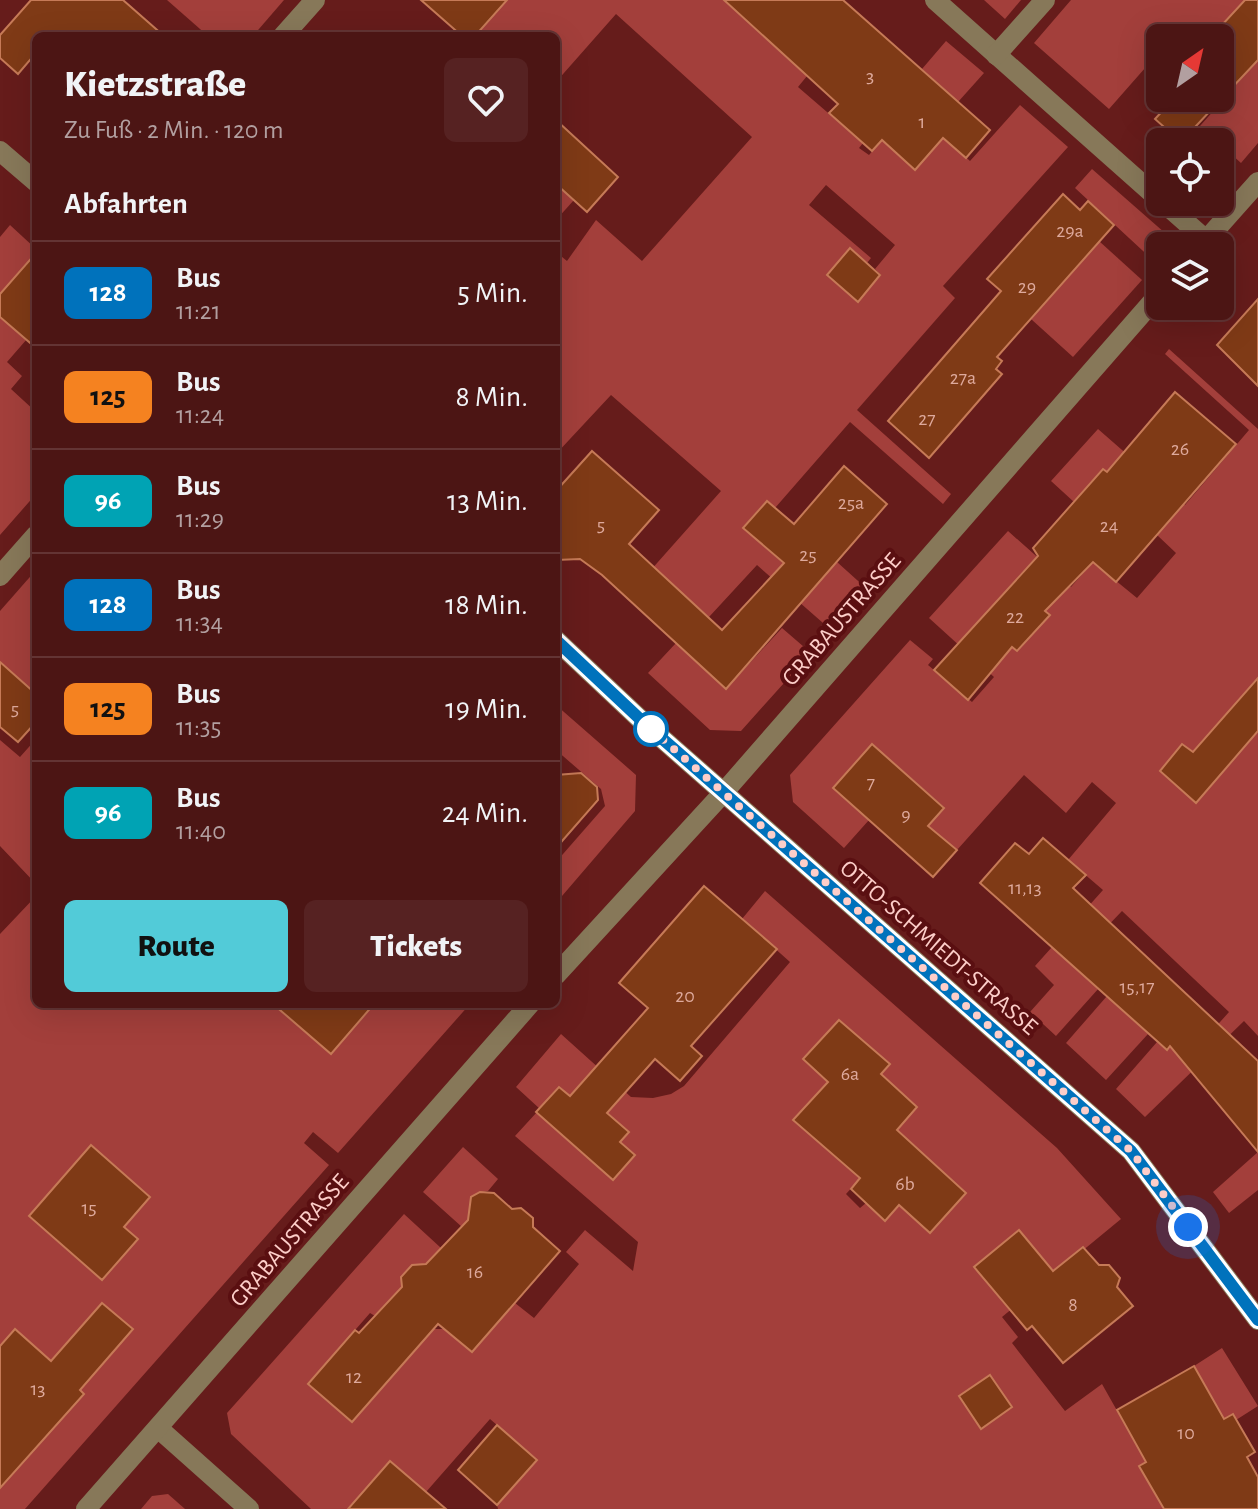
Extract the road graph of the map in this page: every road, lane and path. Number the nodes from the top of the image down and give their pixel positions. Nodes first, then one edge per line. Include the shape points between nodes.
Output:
1 (315, 0) edge
2 (935, 0) edge
3 (1045, 0) edge
4 (287, 32) edge
5 (996, 55) junction
6 (0, 151) edge
7 (32, 179) edge
8 (1258, 182) edge
9 (1146, 188) edge
10 (1176, 216) edge
11 (1193, 232) edge
12 (1214, 232) edge
13 (1146, 309) edge
14 (32, 540) edge
15 (0, 576) edge
16 (560, 644) edge
17 (724, 792) junction
18 (560, 971) edge
19 (526, 1008) edge
20 (1258, 1320) edge
21 (158, 1428) junction
22 (86, 1509) edge
23 (249, 1509) edge

1 - 4 street
2 - 5 street
3 - 5 street
5 - 9 street
6 - 7 street
8 - 12 street
10 - 11 street
13 - 17 street, GRABAUSTRASSE
14 - 15 street
16 - 17 street, OTTO-SCHMIEDT-STRASSE
17 - 18 street, GRABAUSTRASSE
17 - 20 street, OTTO-SCHMIEDT-STRASSE via 1131,1151
19 - 21 street, GRABAUSTRASSE
21 - 22 street, GRABAUSTRASSE
21 - 23 street

